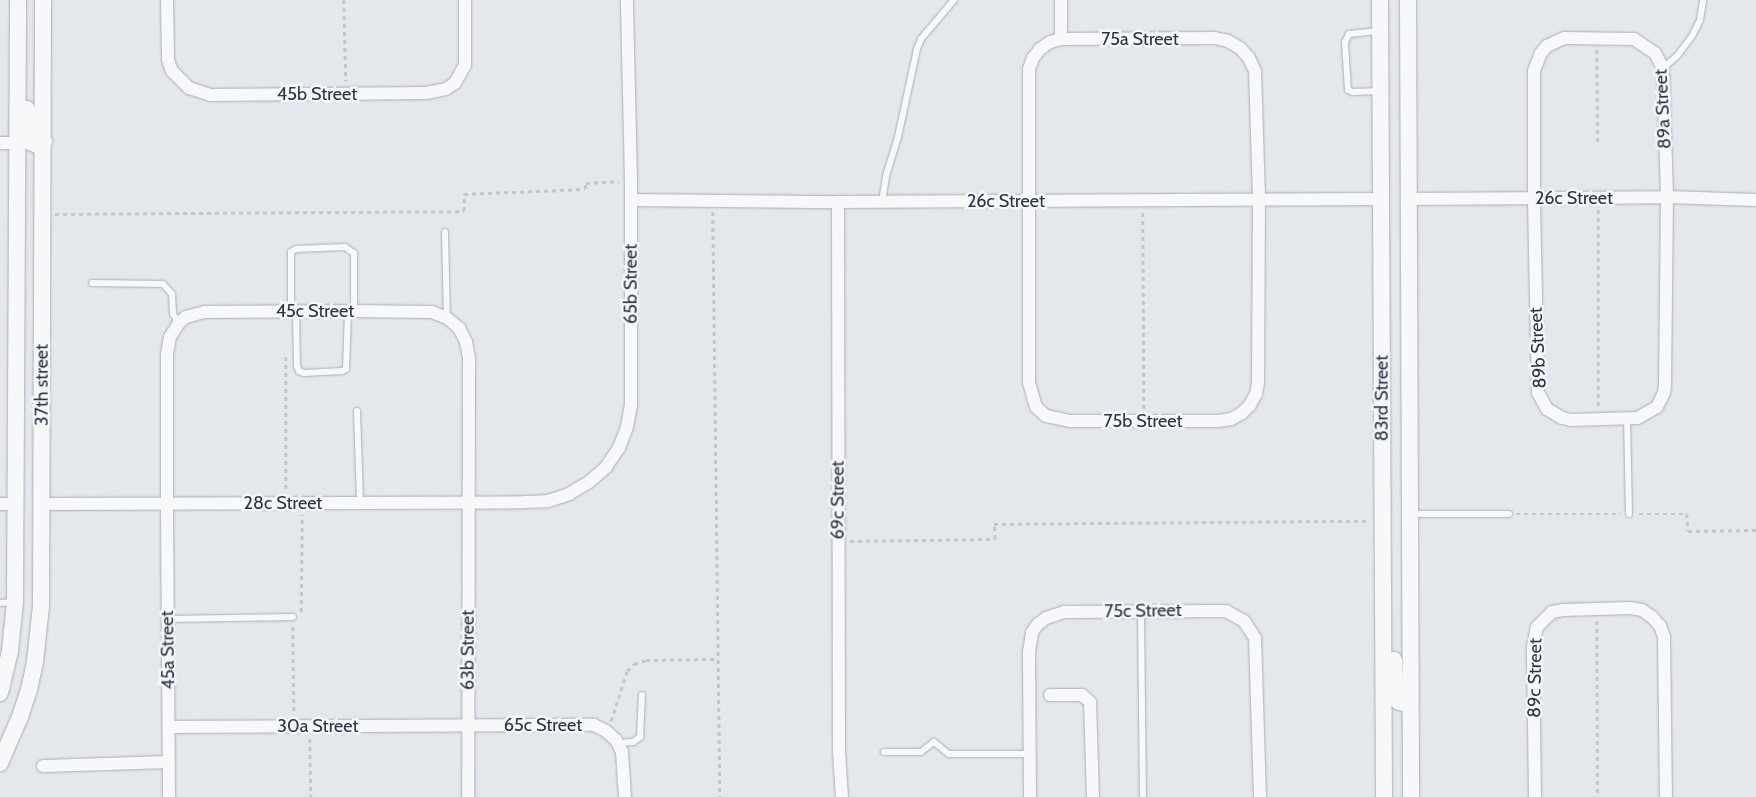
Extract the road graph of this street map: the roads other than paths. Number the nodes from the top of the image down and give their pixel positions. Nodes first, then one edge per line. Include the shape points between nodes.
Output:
1 (18, 0) edge
2 (43, 0) edge
3 (167, 0) edge
4 (465, 0) edge
5 (954, 0) edge
6 (1061, 0) edge
7 (1380, 0) edge
8 (1408, 0) edge
9 (1702, 0) edge
10 (628, 2) edge
11 (1381, 31) junction
12 (1061, 39) junction
13 (18, 61) junction
14 (1663, 68) junction
15 (1381, 91) junction
16 (44, 141) junction
17 (17, 142) junction
18 (0, 143) edge
19 (1667, 197) junction
20 (1534, 198) junction
21 (1258, 199) junction
22 (1382, 199) junction
23 (1409, 199) junction
24 (631, 200) junction
25 (1756, 200) edge
26 (1028, 201) junction
27 (838, 202) junction
28 (882, 202) junction
29 (445, 232) dead end
30 (92, 283) dead end
31 (294, 311) junction
32 (351, 311) junction
33 (447, 318) junction
34 (179, 322) junction
35 (357, 411) dead end
36 (1627, 418) junction
37 (468, 502) junction
38 (525, 502) joint
39 (360, 503) junction
40 (7, 504) edge
41 (42, 504) junction
42 (167, 504) junction
43 (1410, 514) junction
44 (1509, 514) dead end
45 (1628, 514) dead end
46 (1383, 590) junction
47 (8, 603) edge
48 (1140, 611) junction
49 (293, 617) dead end
50 (168, 619) junction
51 (0, 693) edge
52 (642, 695) dead end
53 (1050, 696) dead end
54 (1410, 697) junction
55 (468, 725) junction
56 (169, 727) junction
57 (618, 744) junction
58 (884, 752) dead end
59 (1030, 754) junction
60 (169, 762) junction
61 (0, 763) edge
62 (43, 766) dead end
63 (169, 797) edge
64 (468, 797) edge
65 (625, 797) edge
66 (842, 797) edge
67 (1030, 797) edge
68 (1093, 797) edge
69 (1143, 797) edge
70 (1260, 797) edge
71 (1384, 797) edge
72 (1411, 797) edge
73 (1535, 797) edge
74 (1666, 797) edge

1 - 13 street, 37th street
2 - 16 street, 37th street
3 - 4 street, 45b Street via 168,60 172,71 188,88 211,95 437,92 455,83 465,65
5 - 28 lane via 921,38 917,49
6 - 12 street
7 - 11 street, 83rd Street
8 - 23 street, 83rd Street
9 - 14 lane via 1700,20 1692,36
10 - 24 street, 65b Street
11 - 15 street, 83rd Street
11 - 15 lane via 1349,34 1345,42 1348,90
12 - 21 street, 75a Street via 1214,38 1240,48 1249,58 1256,78
12 - 26 street, 75a Street via 1040,49 1029,69
13 - 16 street via 26,88 29,138 34,144
13 - 17 street, 37th street
14 - 19 street, 89a Street
14 - 20 street, 89a Street via 1655,53 1642,42 1626,38 1564,38 1541,53 1534,71
15 - 22 street, 83rd Street
16 - 41 street, 37th street
17 - 18 street
17 - 40 street, 37th street
19 - 20 street, 26c Street
19 - 25 street, 26c Street
19 - 36 street, 89b Street via 1664,393 1651,412
20 - 23 street, 26c Street
20 - 36 street, 89b Street via 1538,393 1547,409 1562,418
21 - 22 street, 26c Street
21 - 26 street, 26c Street
21 - 26 street, 75b Street via 1258,382 1250,405 1231,419 1219,421 1058,420 1046,416 1036,407 1029,383
22 - 46 street, 83rd Street
23 - 43 street, 83rd Street
24 - 27 street, 26c Street
24 - 38 street, 65b Street via 630,404 627,426 619,448 589,482 562,496
26 - 28 street, 26c Street
27 - 28 street, 26c Street
27 - 66 street, 69c Street via 839,752
29 - 33 lane
30 - 34 lane via 163,284 172,294 173,314
31 - 32 street, 45c Street
31 - 32 lane via 297,366 304,373 346,369
31 - 32 lane via 291,252 296,249 345,247 354,253
31 - 34 street, 45c Street via 205,312 195,313
32 - 33 street, 45c Street via 424,312
33 - 37 street via 459,328 469,358
34 - 42 street via 167,345
35 - 39 lane
36 - 45 lane
37 - 38 street, 28c Street
37 - 39 street, 28c Street
37 - 55 street, 63b Street
39 - 42 street, 28c Street
40 - 47 street, 37th street
41 - 42 street, 28c Street
41 - 61 street, 37th street via 41,606 35,662 20,716
42 - 50 street, 45a Street
43 - 44 lane
43 - 54 street, 83rd Street
46 - 54 street via 1392,611 1396,698 1404,703
46 - 71 street, 83rd Street
47 - 51 street, 37th street via 10,651
48 - 59 street, 75c Street via 1064,612 1038,624 1028,652
48 - 69 lane
48 - 70 street, 75c Street via 1226,611 1251,629 1257,649
49 - 50 lane
50 - 56 street, 45a Street
52 - 57 lane via 640,737
53 - 68 street via 1082,695 1090,702
54 - 72 street, 83rd Street
55 - 56 street, 30a Street
55 - 57 street, 65c Street via 594,725 606,731
55 - 64 street, 63b Street
56 - 60 street, 45a Street
57 - 65 street, 65c Street via 624,765
58 - 59 lane via 921,752 934,742 949,754
59 - 67 street, 75c Street
60 - 62 street
60 - 63 street, 45a Street
73 - 74 street, 89c Street via 1533,637 1544,618 1552,612 1597,608 1642,610 1656,621 1664,636

